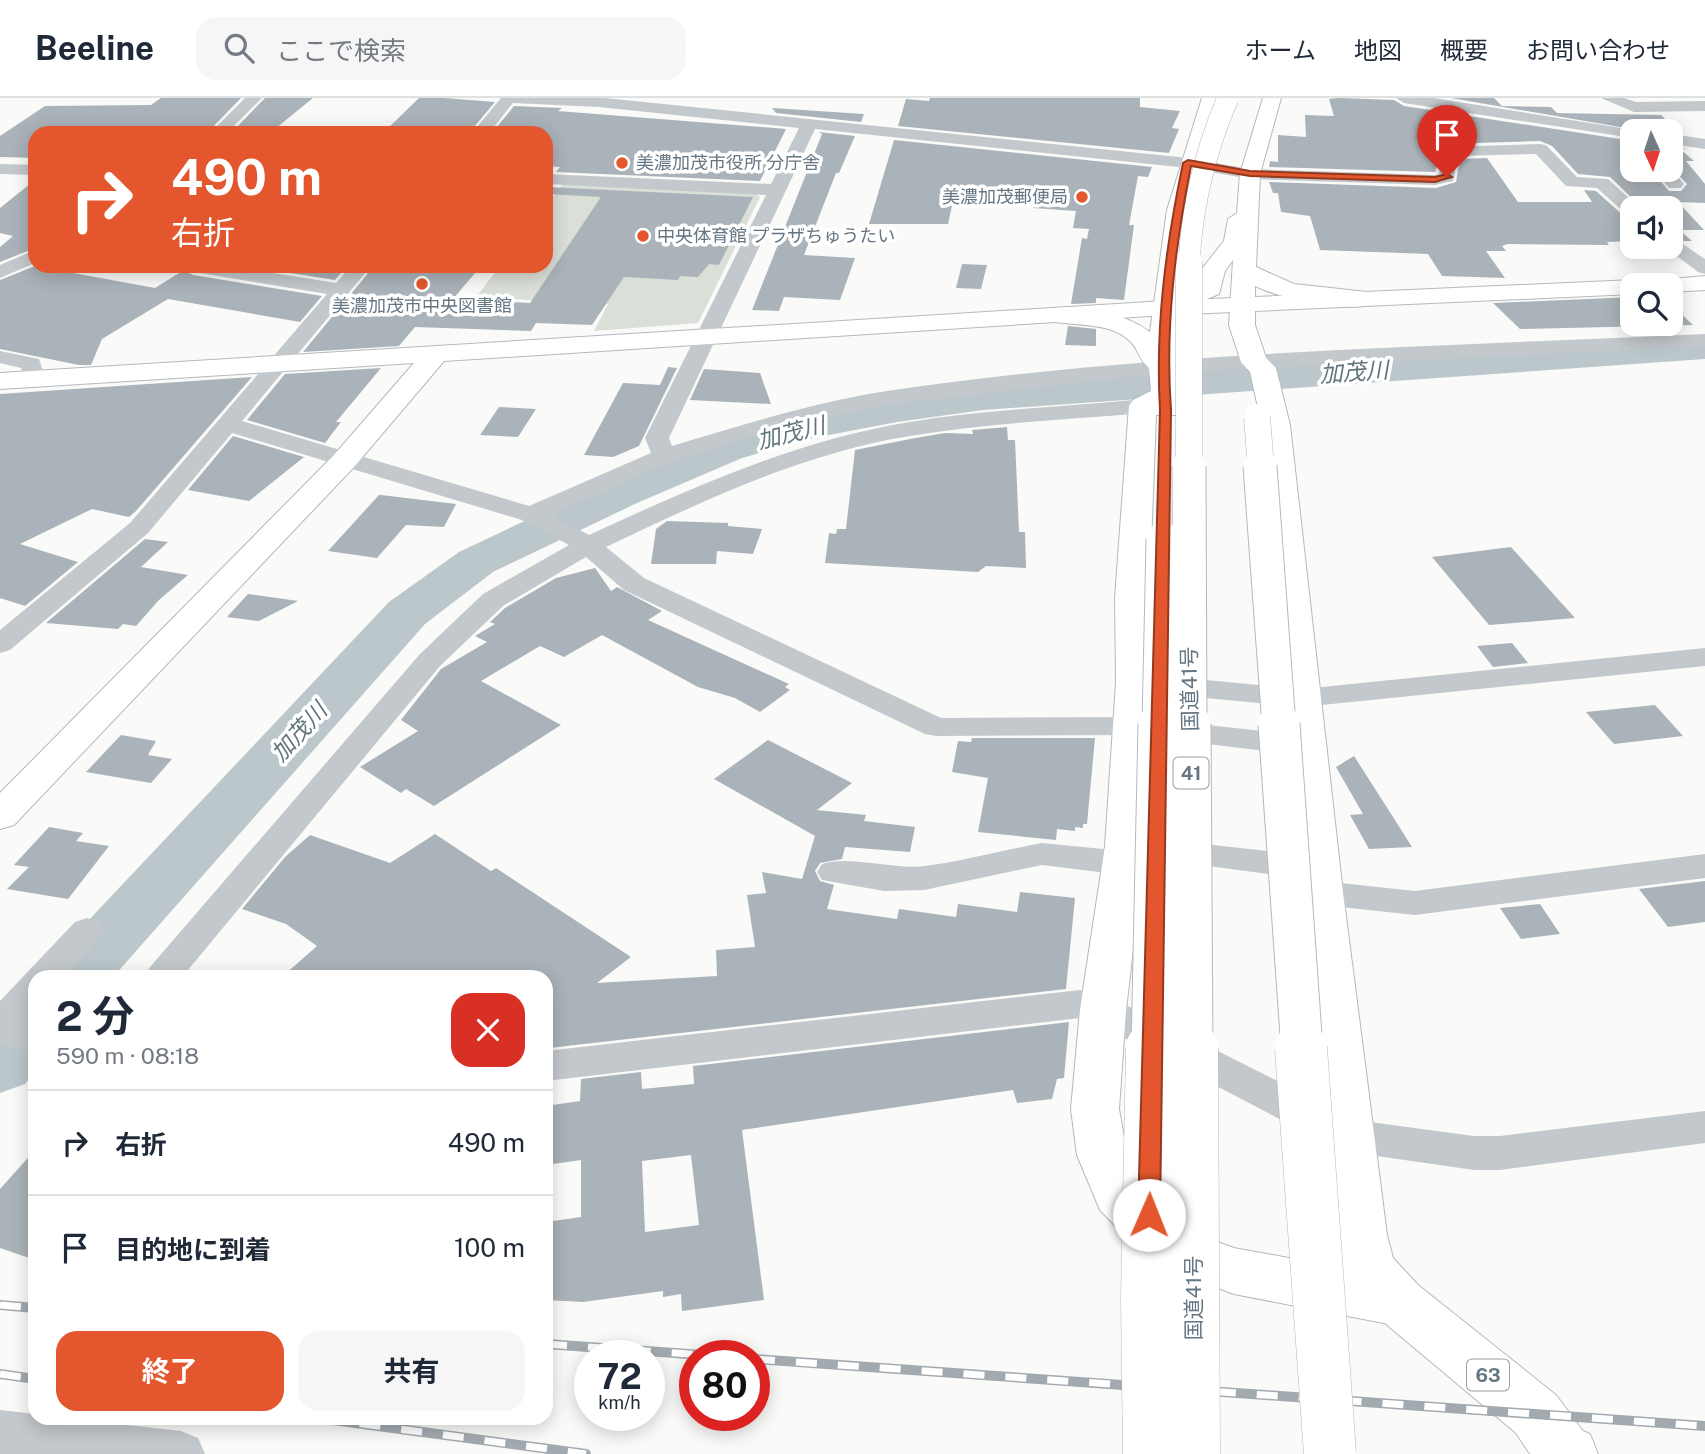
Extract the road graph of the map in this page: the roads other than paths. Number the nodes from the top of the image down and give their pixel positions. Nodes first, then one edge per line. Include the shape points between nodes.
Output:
1 (254, 98) edge
2 (511, 98) edge
3 (1211, 98) edge
4 (1228, 98) edge
5 (1237, 98) edge
6 (1272, 98) edge
7 (1404, 98) edge
8 (1609, 98) edge
9 (1476, 104) edge
10 (1705, 106) edge
11 (810, 124) junction
12 (225, 126) edge
13 (486, 126) edge
14 (1620, 132) edge
15 (1684, 141) edge
16 (1705, 144) edge
17 (1188, 163) junction
18 (0, 169) edge
19 (28, 170) edge
20 (1250, 174) junction
21 (553, 178) edge
22 (779, 190) junction
23 (1620, 199) edge
24 (1248, 209) junction
25 (1683, 251) edge
26 (28, 259) edge
27 (1705, 268) edge
28 (1244, 270) junction
29 (0, 272) edge
30 (236, 273) edge
31 (355, 273) edge
32 (1705, 283) edge
33 (1683, 284) edge
34 (1620, 288) edge
35 (340, 290) junction
36 (1367, 299) junction
37 (1242, 304) junction
38 (1165, 308) junction
39 (1054, 314) junction
40 (708, 337) junction
41 (1705, 340) edge
42 (435, 355) junction
43 (0, 357) edge
44 (277, 363) junction
45 (34, 378) junction
46 (0, 381) edge
47 (1258, 383) junction
48 (1160, 391) junction
49 (229, 425) junction
50 (664, 456) junction
51 (344, 461) junction
52 (531, 515) junction
53 (588, 545) junction
54 (13, 618) edge
55 (0, 644) edge
56 (1705, 657) edge
57 (1134, 682) junction
58 (1302, 698) junction
59 (1132, 726) junction
60 (1308, 746) junction
61 (0, 816) edge
62 (1124, 855) junction
63 (1705, 866) edge
64 (834, 872) dead end
65 (1321, 881) junction
66 (87, 931) dead end
67 (51, 970) edge
68 (168, 970) edge
69 (28, 1000) edge
70 (1103, 1010) junction
71 (11, 1031) edge
72 (553, 1065) edge
73 (1705, 1127) edge
74 (1349, 1136) junction
75 (1399, 1302) junction
76 (0, 1433) edge
77 (181, 1454) edge
78 (1149, 1454) edge
79 (1194, 1454) edge
80 (1219, 1454) edge
81 (1330, 1454) edge
82 (1569, 1454) edge

1 - 12 street
2 - 11 street via 599,102
2 - 13 street
3 - 17 main road
4 - 79 main road, 国道41号 / 41, bridge via 1200,167 1188,272
5 - 80 main road, 国道41号 / 41 via 1206,184 1200,266
6 - 20 main road
7 - 9 street
8 - 10 street via 1634,107
9 - 14 street
11 - 17 street
11 - 22 street
15 - 16 street
17 - 20 street
17 - 38 main road
18 - 19 street
20 - 23 street via 1435,180 1447,177 1450,151 1540,149 1572,182 1602,183
20 - 24 main road
21 - 22 street
22 - 40 street
24 - 28 main road
24 - 38 main road via 1237,221 1235,242 1213,270 1210,289
25 - 27 street
26 - 29 street
28 - 36 main road via 1300,295
28 - 37 main road
30 - 35 street
31 - 35 street
32 - 33 main road
34 - 36 main road
35 - 44 street
36 - 37 main road
37 - 38 main road
37 - 47 main road via 1242,325
37 - 48 main road via 1206,313
38 - 39 main road
38 - 48 main road
39 - 40 main road
39 - 48 main road via 1109,320 1131,329 1146,340
40 - 42 main road
40 - 50 street via 657,438
41 - 47 street
42 - 44 main road
42 - 51 main road
43 - 45 street via 31,364
44 - 45 main road
44 - 49 street
45 - 46 main road
47 - 48 street
47 - 58 main road
47 - 81 main road, bridge
48 - 50 street via 886,398 789,418
48 - 53 street via 909,429 801,456 692,497
48 - 57 main road via 1132,598
48 - 78 main road, bridge via 1147,1299
49 - 51 street
49 - 54 street via 139,528
50 - 52 street
51 - 52 street
51 - 61 main road
52 - 53 street
53 - 59 street via 634,584 936,727
53 - 68 street via 494,600 430,660
54 - 55 street
56 - 58 street
57 - 58 street
57 - 59 main road
58 - 60 main road
59 - 60 street
59 - 62 main road
60 - 65 main road
62 - 64 street via 1042,854 924,878 884,879
62 - 65 street
62 - 70 main road
63 - 65 street via 1415,903
65 - 74 main road
66 - 67 street
69 - 71 street
70 - 72 street via 1080,1004
70 - 74 street
70 - 75 main road via 1095,1109 1102,1155 1118,1195 1169,1247 1234,1271
73 - 74 street via 1500,1153
74 - 75 main road via 1361,1235 1370,1269
75 - 82 main road, 63 via 1536,1414
76 - 77 street

